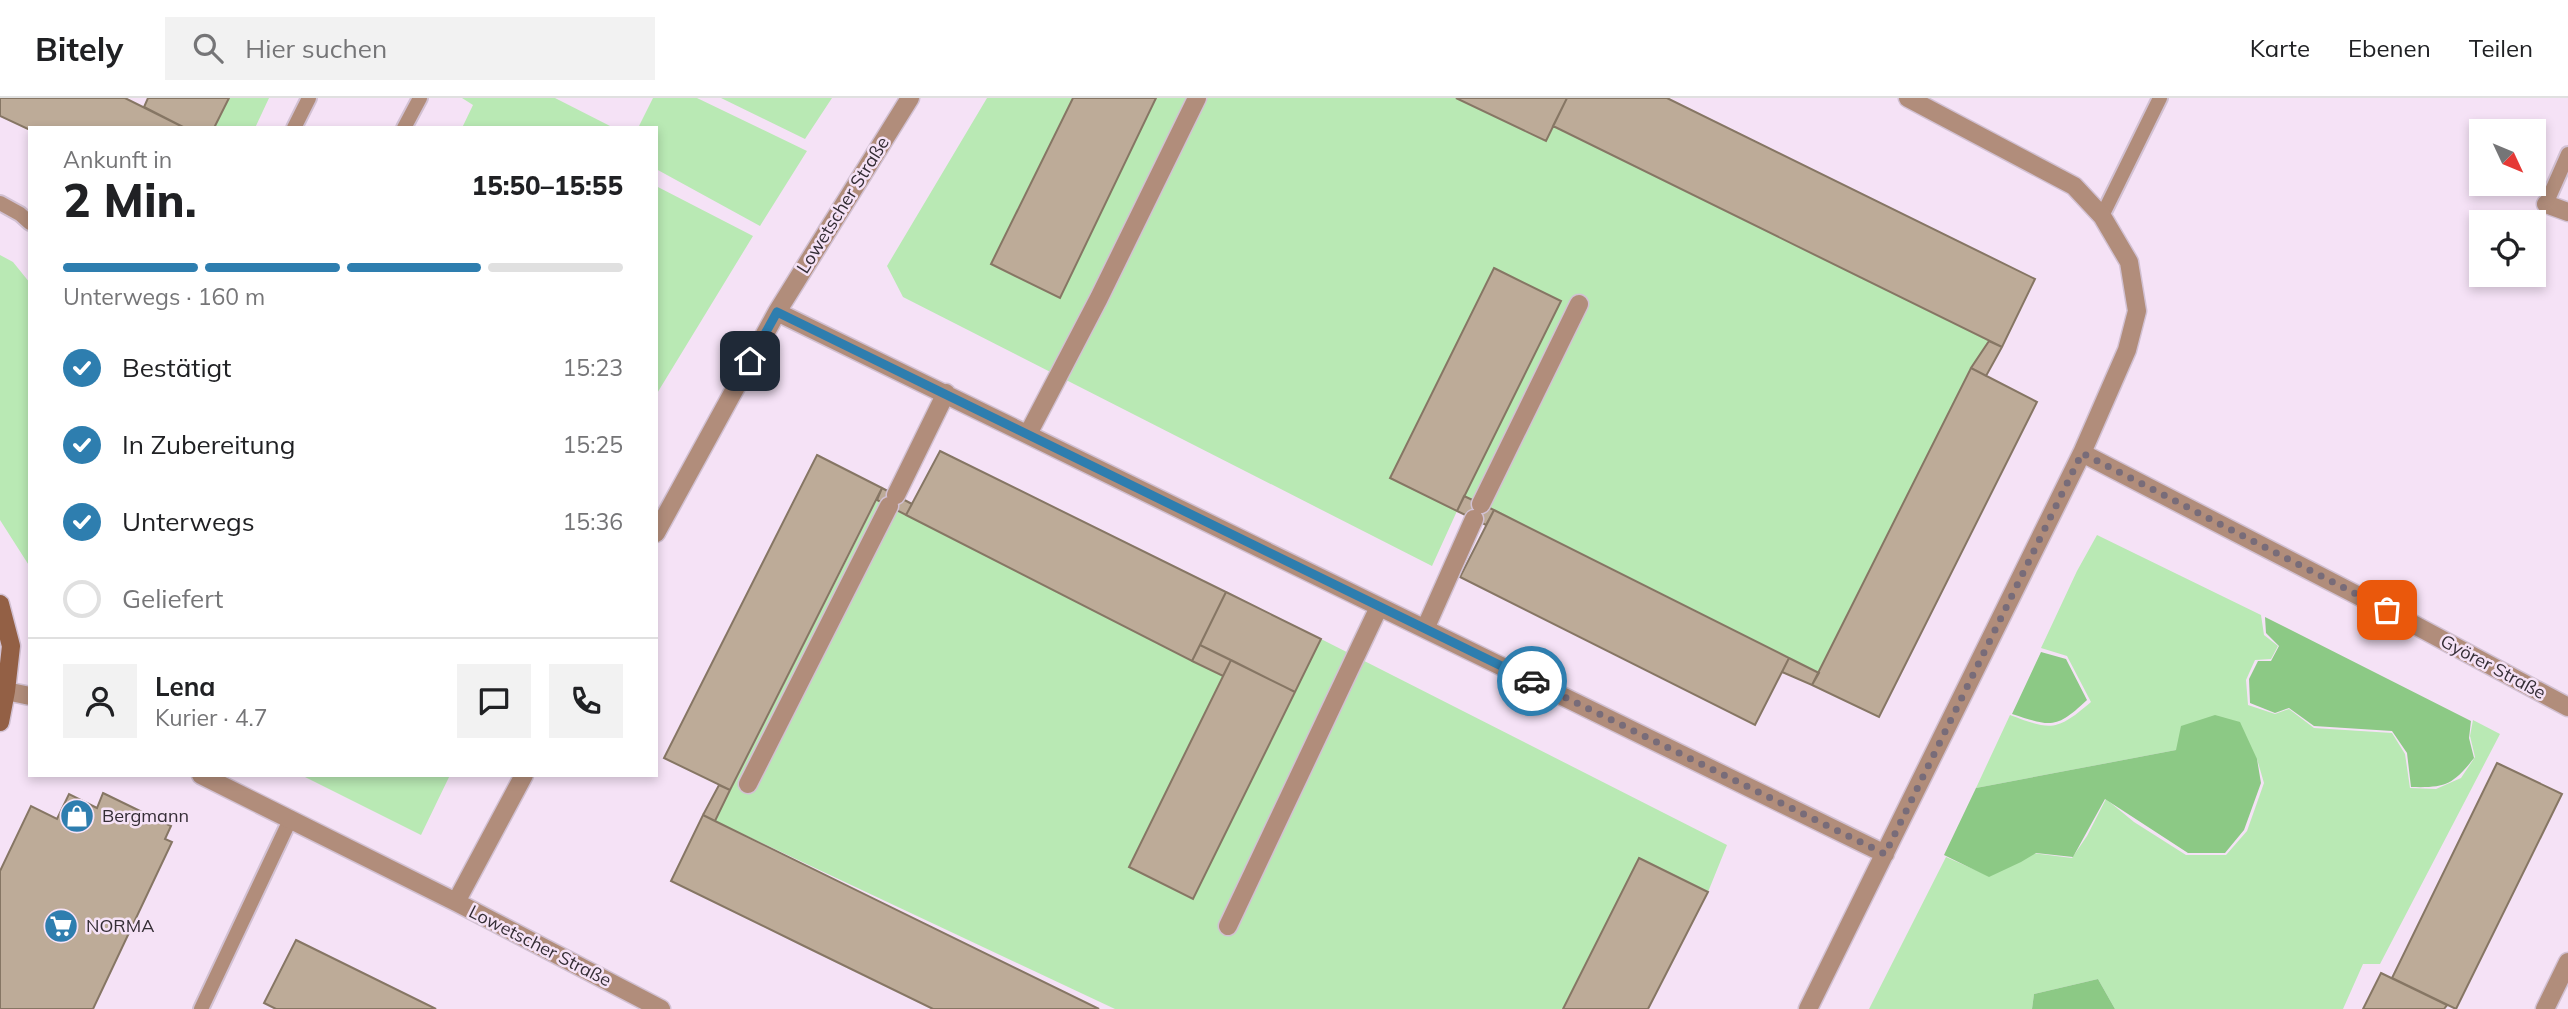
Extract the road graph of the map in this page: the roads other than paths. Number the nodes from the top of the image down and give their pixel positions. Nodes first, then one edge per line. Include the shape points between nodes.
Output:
1 (309, 98) edge
2 (420, 98) edge
3 (910, 98) edge
4 (1197, 98) edge
5 (1908, 98) edge
6 (2160, 98) edge
7 (295, 126) edge
8 (405, 126) edge
9 (2568, 154) edge
10 (0, 203) edge
11 (2546, 204) joint
12 (2568, 212) edge
13 (2102, 216) junction
14 (28, 221) edge
15 (1579, 304) dead end
16 (777, 312) junction
17 (946, 393) junction
18 (1028, 434) junction
19 (2082, 453) junction
20 (658, 529) edge
21 (0, 604) edge
22 (1379, 607) junction
23 (1425, 629) junction
24 (3, 687) edge
25 (28, 695) edge
26 (2568, 707) edge
27 (0, 722) edge
28 (205, 777) edge
29 (523, 777) edge
30 (748, 785) dead end
31 (290, 820) junction
32 (1885, 854) junction
33 (456, 902) junction
34 (1228, 926) dead end
35 (2568, 962) edge
36 (201, 1009) edge
37 (661, 1009) edge
38 (1808, 1009) edge
39 (2545, 1009) edge

1 - 7 lane
2 - 8 lane
3 - 16 street, Lowetscher Straße
4 - 18 street
5 - 13 street via 2074,186
6 - 13 lane
9 - 11 lane
10 - 14 lane
11 - 12 street
13 - 19 street via 2129,262 2137,311 2127,350
15 - 23 street
16 - 17 street
16 - 20 street, Lowetscher Straße
17 - 18 street
17 - 30 street
18 - 22 street
19 - 26 street, Györer Straße
19 - 32 street
21 - 24 street via 11,646
22 - 23 street
22 - 34 street
23 - 32 street
24 - 25 street
24 - 27 street
28 - 31 street, Lowetscher Straße
29 - 33 street, Lowetscher Straße
31 - 33 street, Lowetscher Straße
31 - 36 lane
32 - 38 street
33 - 37 street, Lowetscher Straße
35 - 39 street

